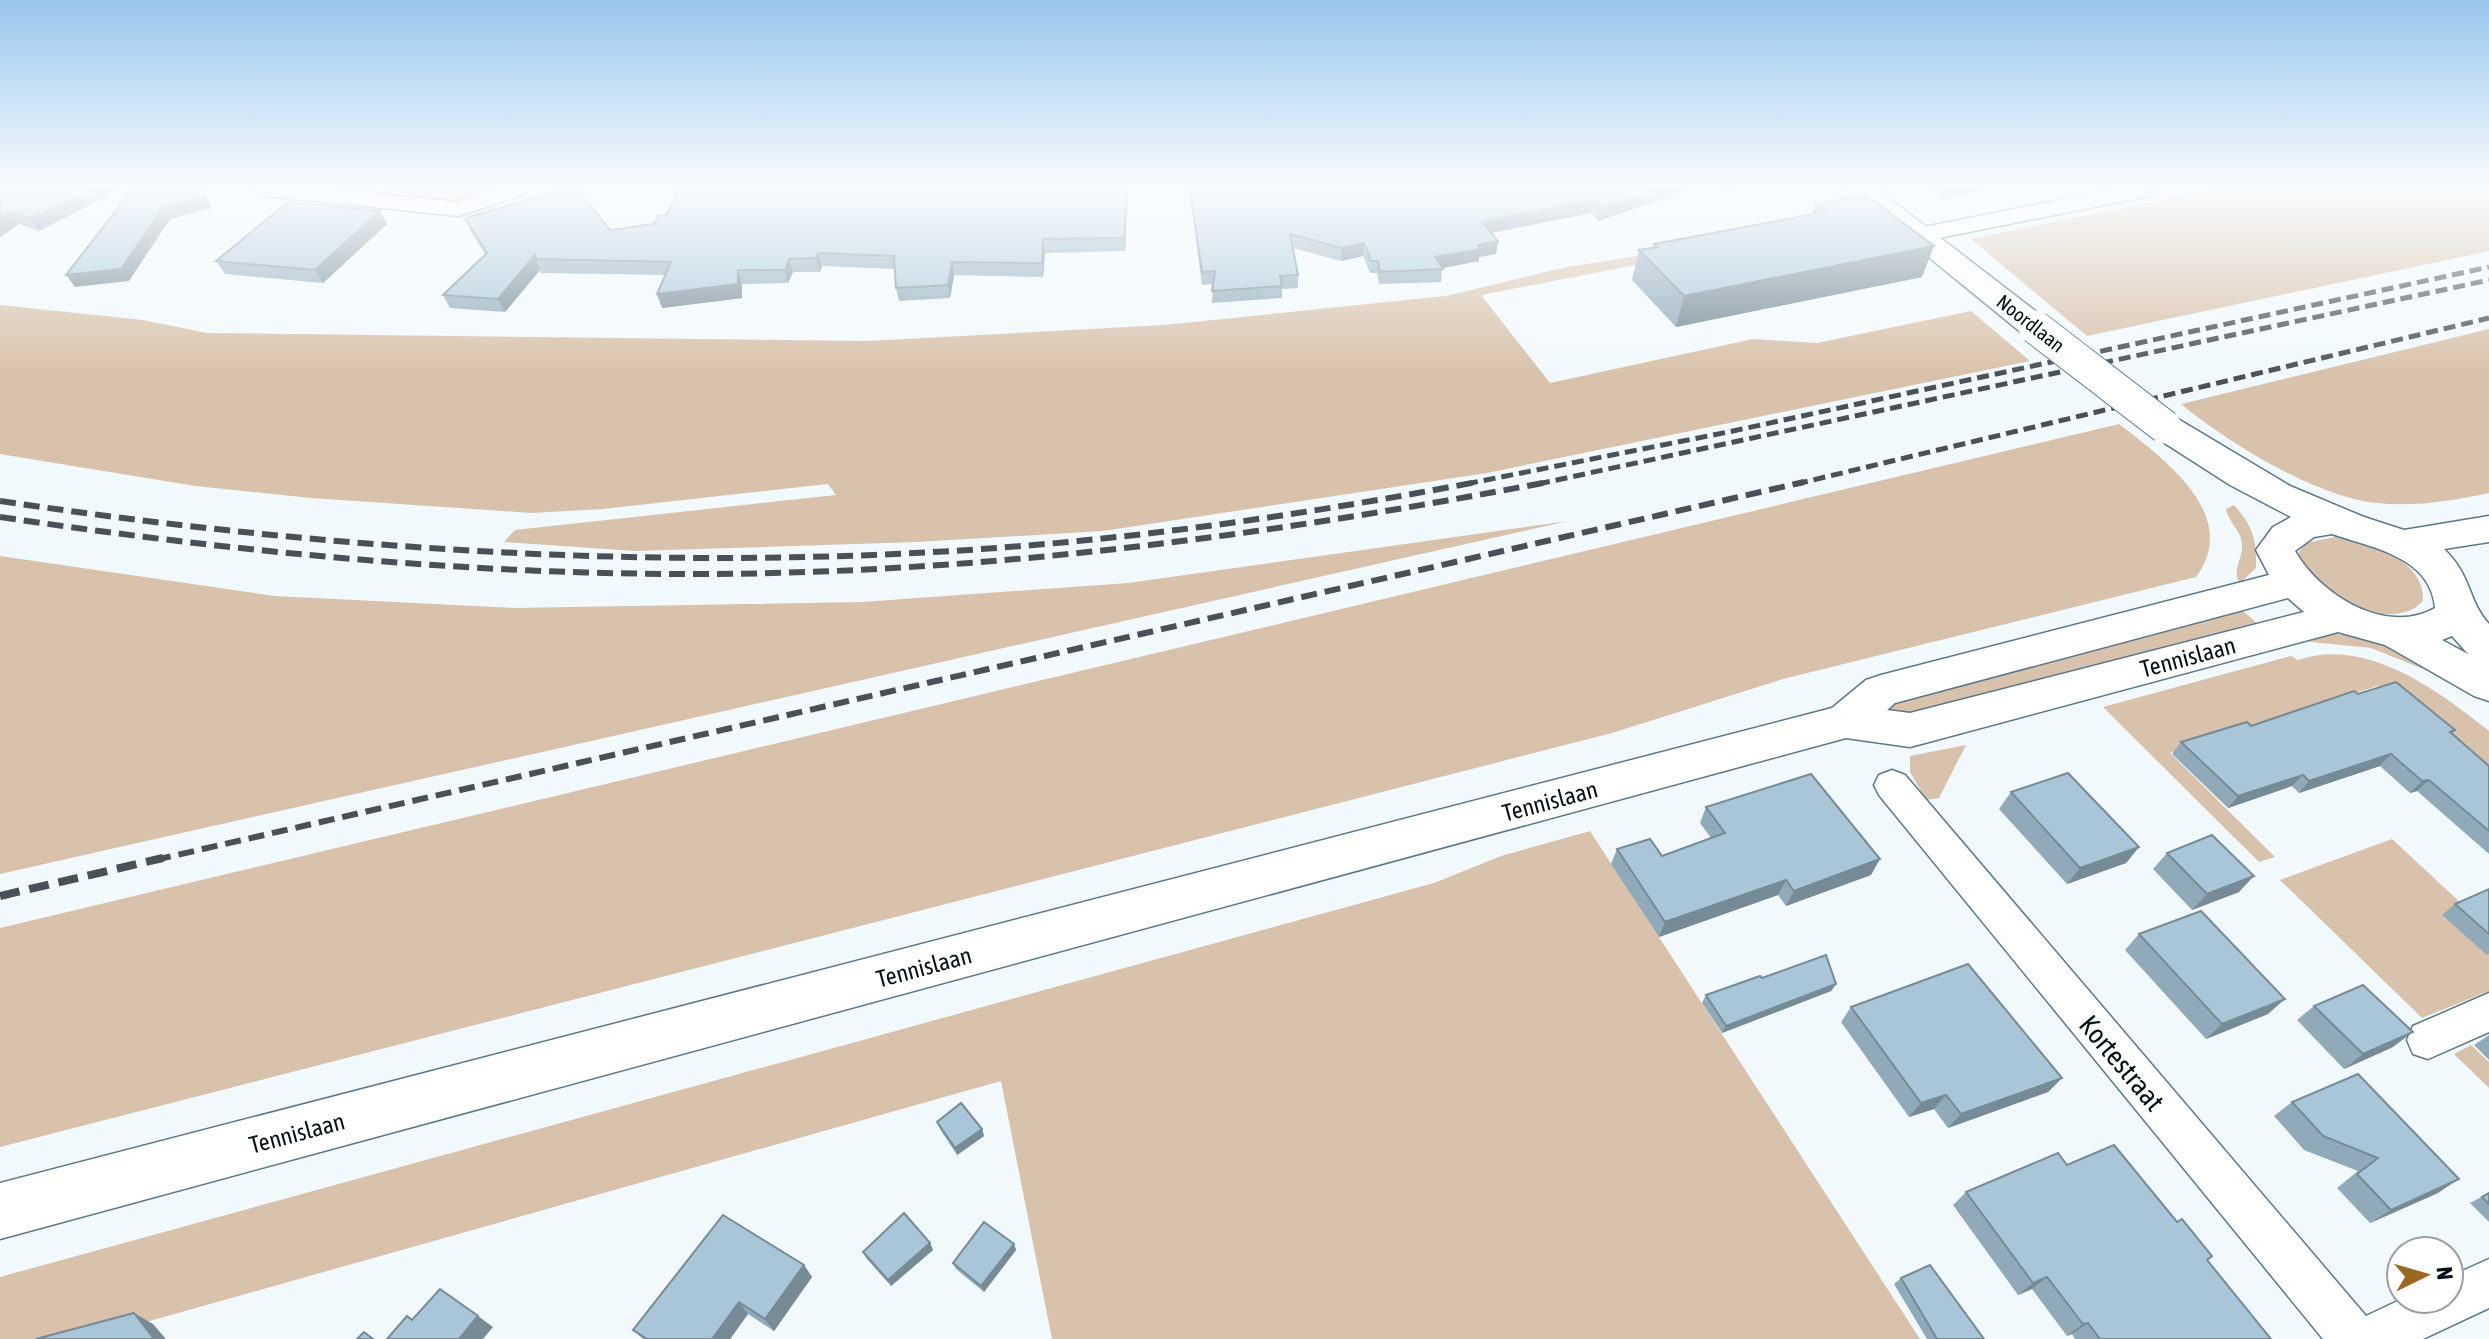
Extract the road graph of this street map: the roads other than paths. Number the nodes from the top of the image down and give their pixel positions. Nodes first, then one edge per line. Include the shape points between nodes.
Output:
1 (1940, 251) edge
2 (2165, 427) junction
3 (2333, 521) junction
4 (2489, 529) edge
5 (2283, 537) junction
6 (2404, 543) junction
7 (2489, 555) edge
8 (2446, 575) junction
9 (2293, 583) junction
10 (2456, 614) junction
11 (2343, 616) junction
12 (2395, 632) junction
13 (2489, 650) edge
14 (2489, 685) edge
15 (1846, 721) junction
16 (1892, 785) dead end
17 (2489, 1012) edge
18 (2428, 1040) dead end
19 (0, 1211) edge
20 (2489, 1283) edge
21 (2354, 1339) edge
22 (2370, 1339) edge

1 - 2 street, Noordlaan, bridge
2 - 3 street, Noordlaan via 2268,491
2 - 5 street, Noordlaan
3 - 5 street, Noordlaan via 2298,527
3 - 6 street, Noordlaan
4 - 6 street
5 - 9 street via 2275,550
6 - 8 street, Noordlaan
7 - 8 street
8 - 10 street via 2457,595
9 - 11 street
9 - 15 street, Tennislaan via 1881,691
10 - 12 street via 2442,627
10 - 13 street
11 - 12 street
11 - 15 street, Tennislaan via 1910,730
12 - 14 street
15 - 19 street, Tennislaan
16 - 21 street, Kortestraat
17 - 18 street
20 - 22 street

